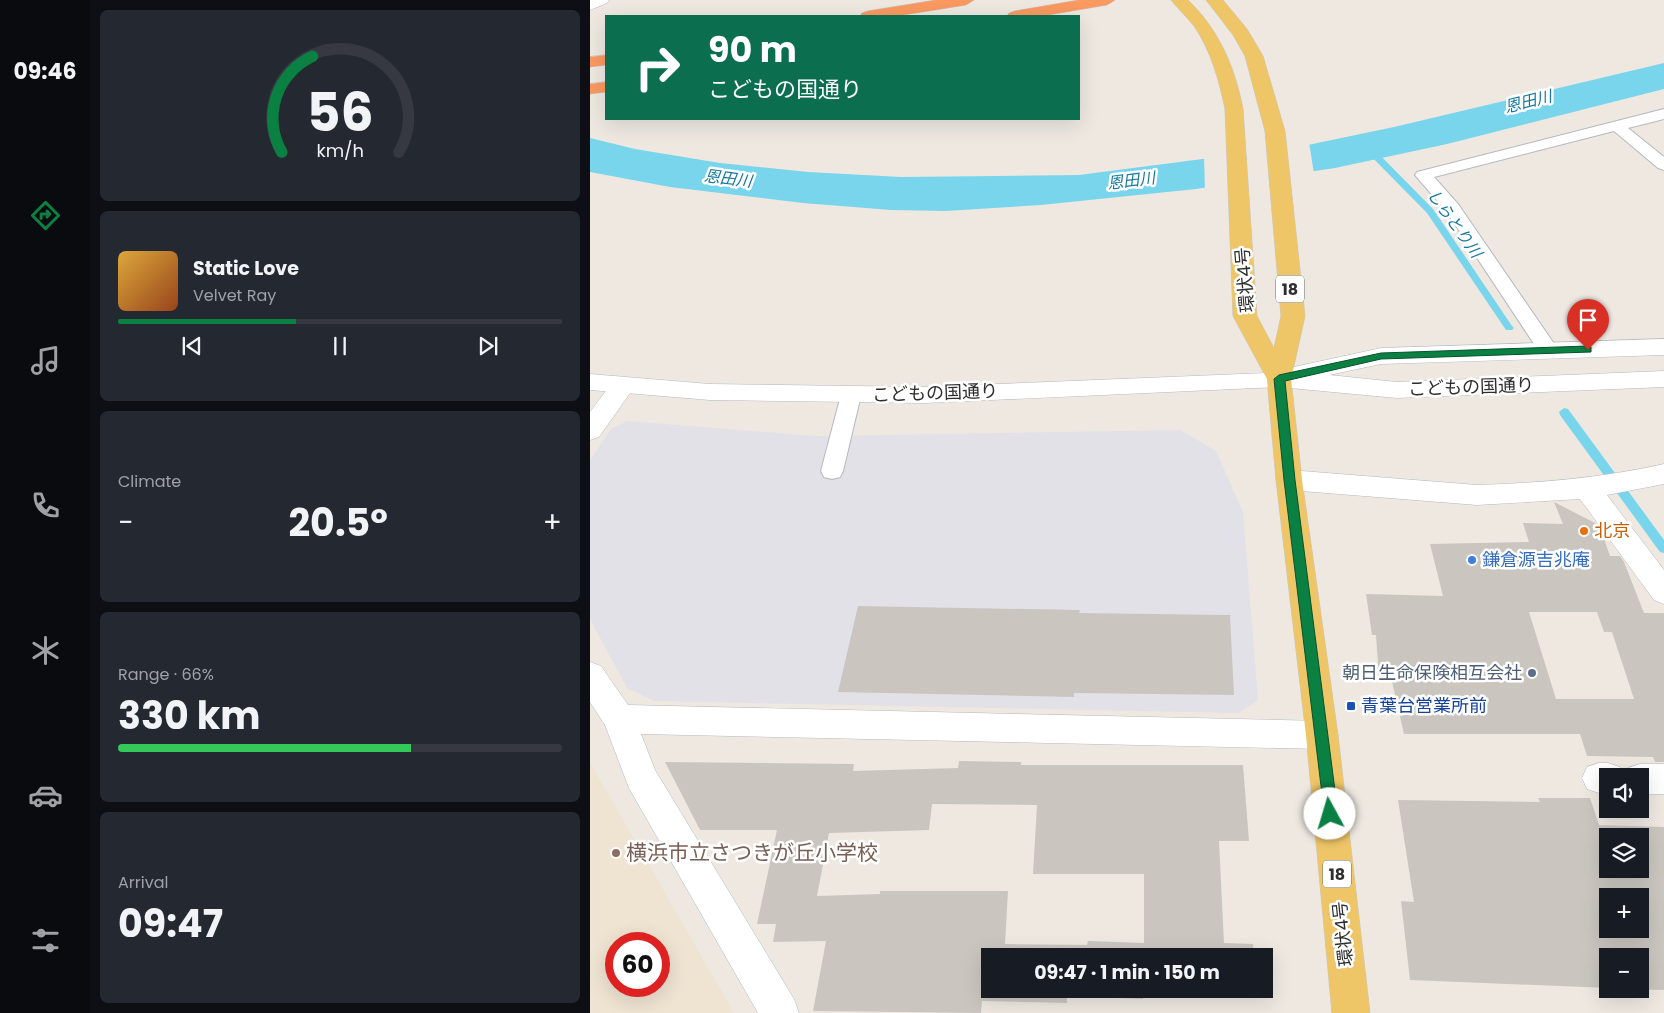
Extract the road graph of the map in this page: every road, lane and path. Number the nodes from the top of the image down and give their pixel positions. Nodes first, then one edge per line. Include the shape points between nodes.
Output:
1 (601, 0) edge
2 (966, 0) edge
3 (1107, 0) edge
4 (1179, 0) edge
5 (1214, 0) edge
6 (590, 5) edge
7 (874, 15) edge
8 (1021, 15) edge
9 (605, 60) edge
10 (590, 62) edge
11 (605, 87) edge
12 (590, 90) edge
13 (1664, 114) edge
14 (1617, 126) junction
15 (1664, 165) edge
16 (1664, 347) edge
17 (1549, 351) junction
18 (1279, 379) junction
19 (1664, 379) edge
20 (590, 382) edge
21 (623, 386) junction
22 (852, 395) junction
23 (590, 431) edge
24 (832, 471) dead end
25 (1289, 480) junction
26 (1659, 482) edge
27 (1588, 489) junction
28 (1664, 592) edge
29 (590, 675) edge
30 (620, 719) junction
31 (1322, 735) junction
32 (1649, 779) edge
33 (1664, 779) edge
34 (780, 1013) edge
35 (1351, 1013) edge

1 - 6 main road
2 - 7 highway
3 - 8 highway
4 - 18 main road, 環状4号 / 18 via 1200,22 1220,56 1231,91 1245,316
5 - 18 main road, 環状4号 / 18 via 1241,33 1254,56 1275,131 1293,316
9 - 10 highway
11 - 12 highway
13 - 14 lane
14 - 15 lane
14 - 17 lane via 1423,174 1452,208
16 - 17 main road, こどもの国通り
17 - 18 main road, こどもの国通り via 1381,356
18 - 19 main road, こどもの国通り via 1397,390
18 - 22 main road, こどもの国通り via 925,395
18 - 25 main road, 環状4号 / 18
20 - 21 main road, こどもの国通り
21 - 22 main road, こどもの国通り via 710,392
21 - 23 main road
22 - 24 lane
25 - 27 main road via 1477,495
25 - 31 main road, 環状4号 / 18
26 - 27 main road
27 - 28 main road
29 - 30 main road
30 - 31 main road
30 - 34 main road via 641,777
31 - 35 main road, 環状4号 / 18
32 - 33 main road

